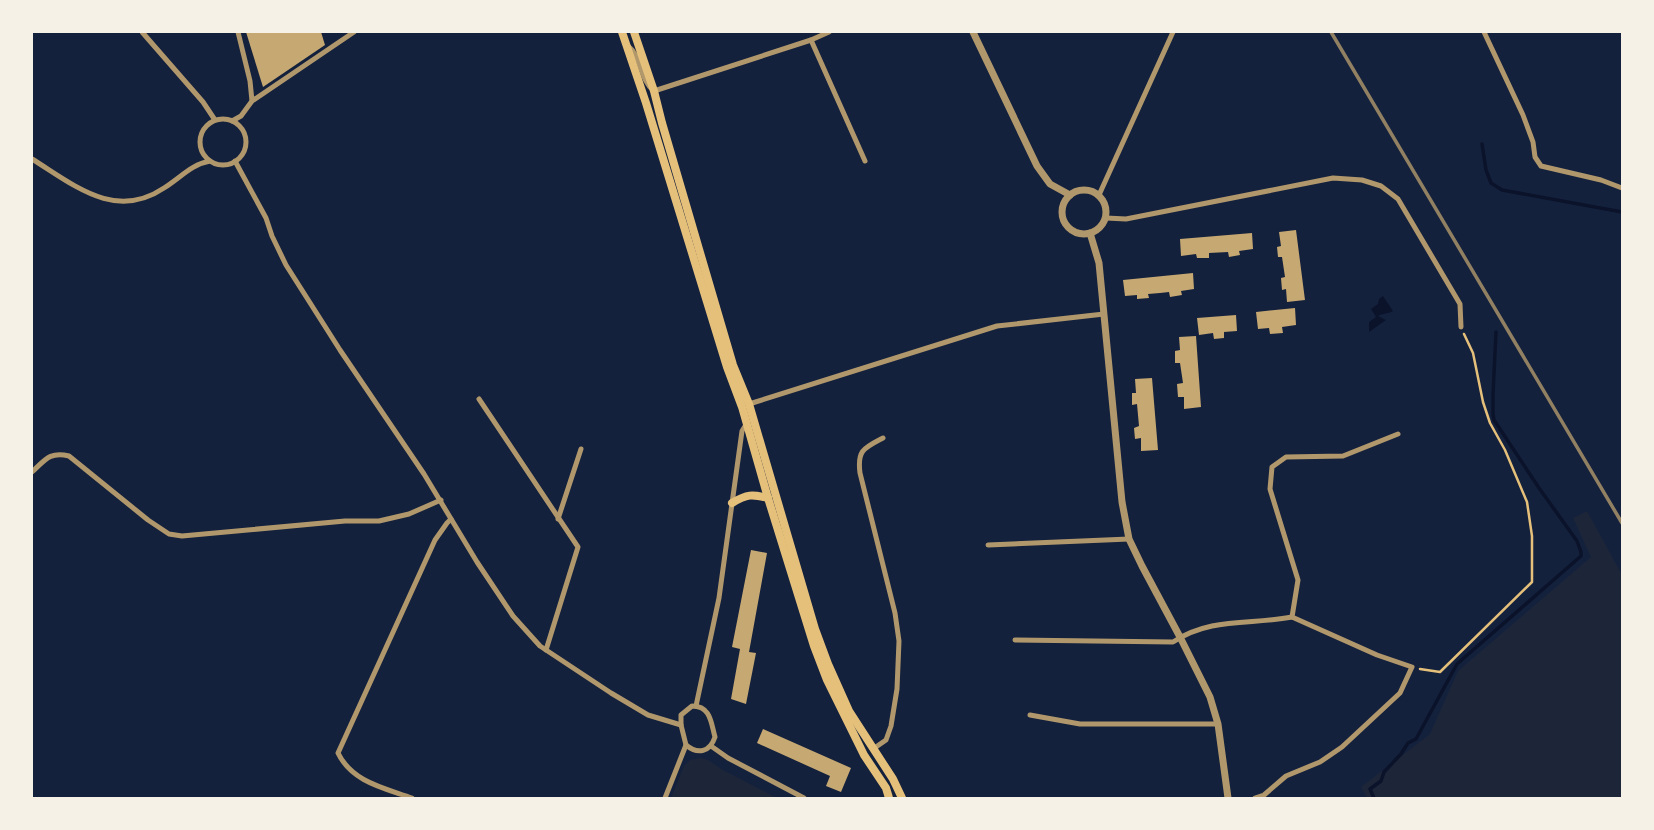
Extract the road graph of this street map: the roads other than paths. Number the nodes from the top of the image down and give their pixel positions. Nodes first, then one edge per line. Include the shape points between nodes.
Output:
1 (142, 32) edge
2 (238, 32) edge
3 (354, 32) edge
4 (622, 32) edge
5 (634, 32) edge
6 (829, 32) edge
7 (973, 32) edge
8 (1173, 32) edge
9 (1484, 32) edge
10 (811, 40) junction
11 (627, 45) junction
12 (654, 91) junction
13 (252, 102) junction
14 (215, 120) junction
15 (232, 121) junction
16 (32, 159) edge
17 (210, 161) junction
18 (235, 161) junction
19 (865, 161) dead end
20 (1622, 188) edge
21 (1070, 195) junction
22 (1099, 195) junction
23 (1106, 218) junction
24 (1090, 233) junction
25 (1104, 314) junction
26 (1461, 327) road end
27 (479, 398) dead end
28 (749, 404) junction
29 (747, 422) junction
30 (1398, 433) dead end
31 (883, 438) dead end
32 (581, 449) dead end
33 (32, 472) edge
34 (768, 498) junction
35 (441, 500) junction
36 (732, 503) junction
37 (452, 519) junction
38 (558, 519) junction
39 (1129, 539) junction
40 (988, 545) dead end
41 (1292, 617) junction
42 (1180, 637) junction
43 (1015, 640) dead end
44 (546, 650) junction
45 (696, 706) junction
46 (1030, 715) dead end
47 (1217, 724) junction
48 (681, 725) junction
49 (686, 745) junction
50 (711, 746) junction
51 (873, 749) junction
52 (412, 799) edge
53 (665, 799) edge
54 (804, 799) edge
55 (889, 799) edge
56 (902, 799) edge
57 (1228, 799) edge
58 (1255, 799) edge

1 - 14 street
2 - 13 street
3 - 13 street
4 - 11 main road
5 - 12 main road
6 - 10 street
7 - 21 street via 1037,166 1050,184
8 - 22 street
9 - 20 street via 1541,166
10 - 12 street
10 - 19 street
11 - 12 street via 635,52 646,85
11 - 29 main road
12 - 28 main road via 733,365
13 - 15 street
14 - 15 street
14 - 17 street via 200,139
15 - 18 street via 239,124 246,144
16 - 17 street via 102,199 119,202 138,202
17 - 18 street
18 - 35 street via 286,265
21 - 22 street via 1085,190
21 - 24 street via 1063,206 1064,220 1074,232
22 - 23 street
23 - 24 street
23 - 26 street via 1126,219 1333,178 1362,180 1381,186 1398,199 1460,304
24 - 25 street via 1099,263
25 - 28 street via 997,326
25 - 39 street
27 - 38 street
28 - 51 main road via 815,629 849,710
29 - 34 main road
29 - 36 street
30 - 41 street via 1343,456 1286,457 1272,467 1270,489 1298,580
31 - 51 street via 866,447 859,461 899,641 891,726 886,740
32 - 38 street
33 - 35 street via 51,455 69,456 148,520 169,534 182,536 379,521
34 - 36 main road via 753,495
34 - 55 main road via 827,680
35 - 37 street
36 - 45 street via 719,598
37 - 44 street via 513,616
37 - 52 street via 435,540 338,753 362,780
38 - 44 street via 578,547
39 - 40 street
39 - 42 street
41 - 42 street via 1216,624
41 - 58 street via 1412,667 1400,692 1342,747 1286,776
42 - 43 street via 1173,642
42 - 47 street via 1210,697
44 - 48 street via 648,715
45 - 48 street via 684,711
45 - 50 street via 707,712 715,737
46 - 47 street via 1080,724
47 - 57 street
48 - 49 street
49 - 50 street via 698,752
49 - 53 street
50 - 54 street
51 - 56 main road

